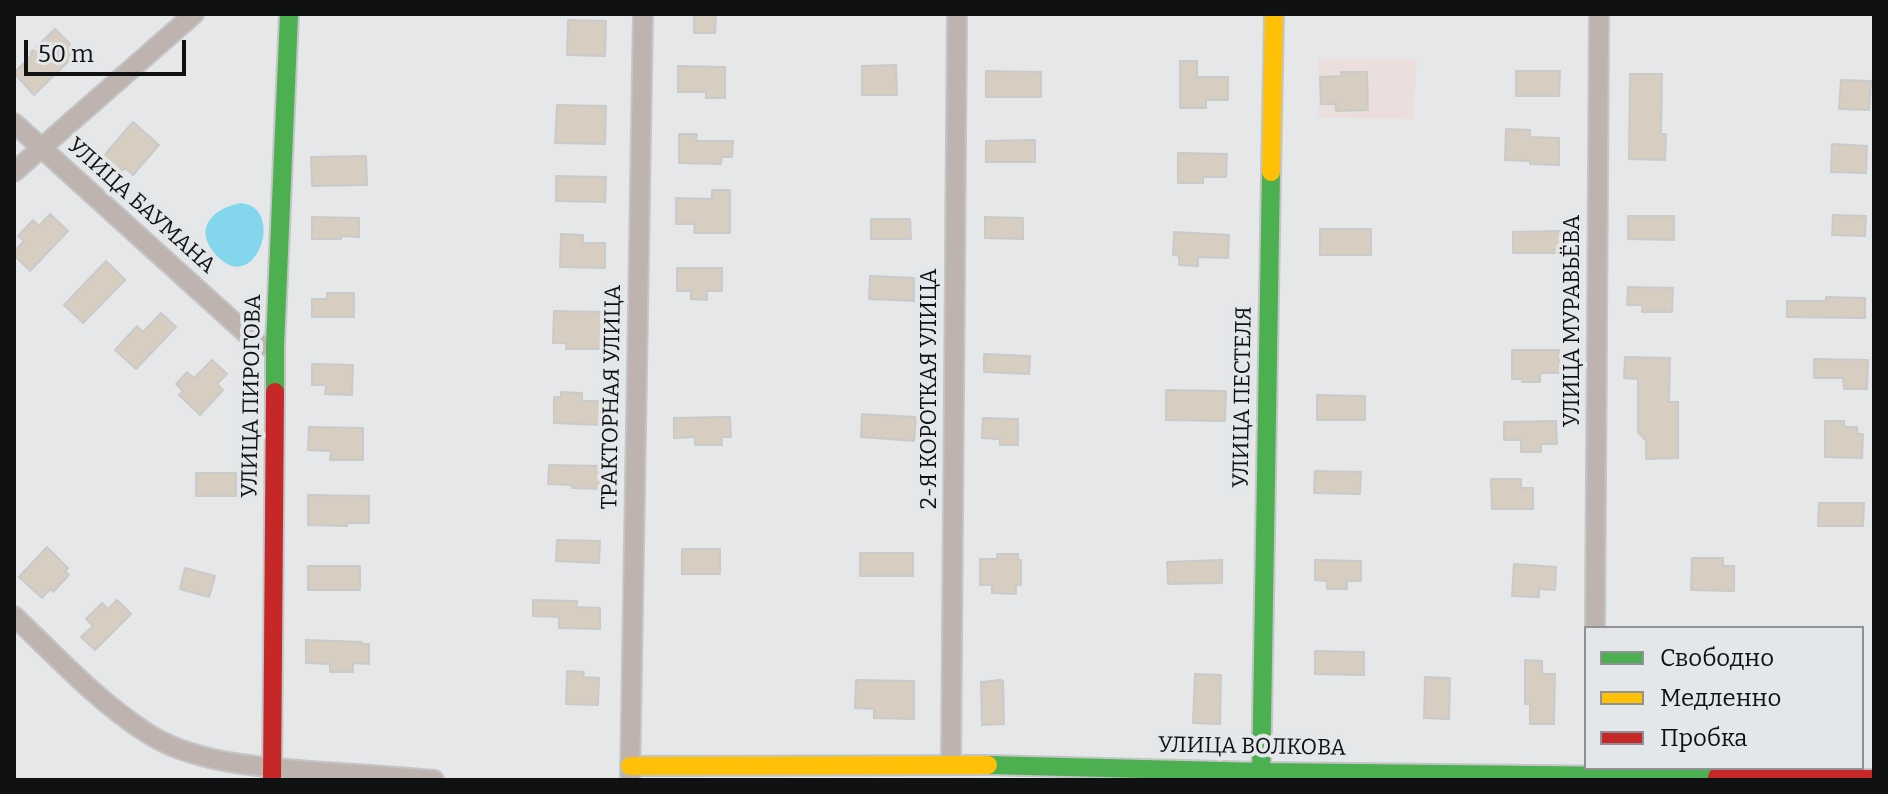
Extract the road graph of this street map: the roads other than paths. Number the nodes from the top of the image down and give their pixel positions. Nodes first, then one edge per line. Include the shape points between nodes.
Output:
1 (194, 14) edge
2 (289, 14) edge
3 (643, 14) edge
4 (957, 14) edge
5 (1274, 14) edge
6 (1599, 14) edge
7 (14, 123) edge
8 (41, 148) junction
9 (14, 172) edge
10 (275, 346) junction
11 (14, 616) edge
12 (1595, 626) edge
13 (951, 764) junction
14 (630, 773) edge
15 (272, 774) edge
16 (1594, 775) edge
17 (1261, 776) edge
18 (1874, 779) edge
19 (434, 780) edge

1 - 8 street
2 - 10 street, УЛИЦА ПИРОГОВА
3 - 14 street, ТРАКТОРНАЯ УЛИЦА
4 - 13 street, 2-Я КОРОТКАЯ УЛИЦА
5 - 17 street, УЛИЦА ПЕСТЕЛЯ
6 - 12 street, УЛИЦА МУРАВЬЁВА
7 - 8 street, УЛИЦА БАУМАНА
8 - 9 street
8 - 10 street, УЛИЦА БАУМАНА via 259,345
10 - 15 street, УЛИЦА ПИРОГОВА
11 - 15 street via 93,691 147,733 176,748
13 - 14 street, УЛИЦА ВОЛКОВА
13 - 17 street, УЛИЦА ВОЛКОВА
15 - 19 street
16 - 17 street, УЛИЦА ВОЛКОВА
16 - 18 street, УЛИЦА ВОЛКОВА

